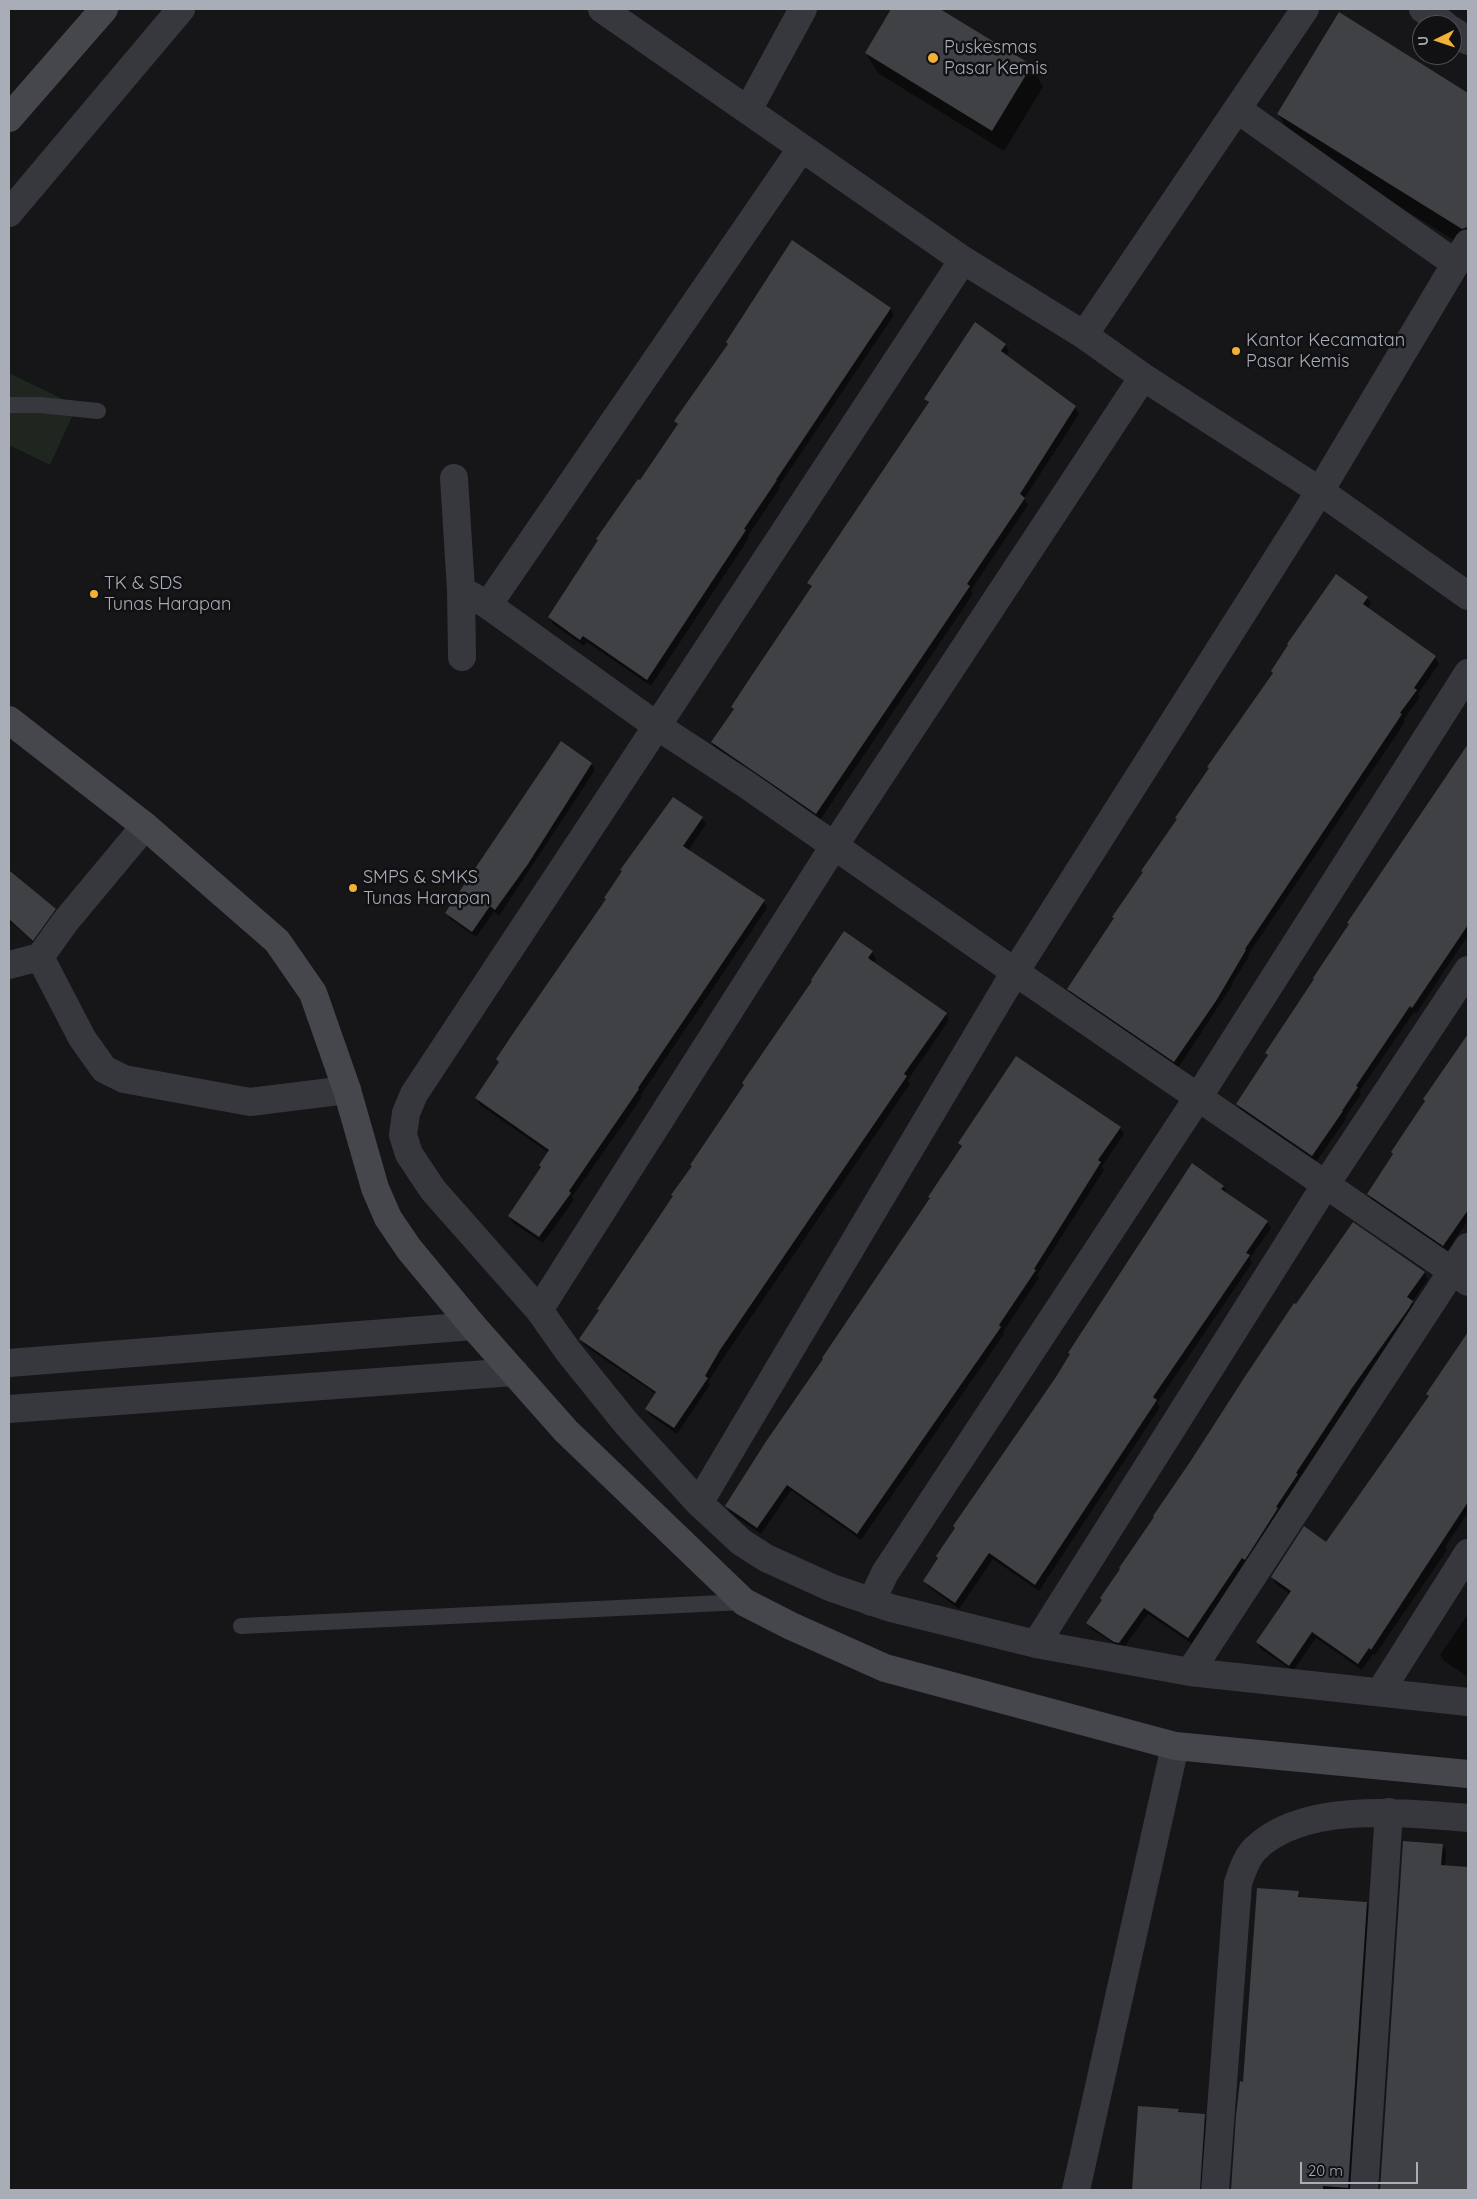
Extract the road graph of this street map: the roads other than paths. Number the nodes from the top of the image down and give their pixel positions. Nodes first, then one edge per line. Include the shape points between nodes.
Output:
1 (104, 9) edge
2 (181, 9) edge
3 (602, 9) edge
4 (803, 9) edge
5 (1305, 9) edge
6 (1237, 109) junction
7 (748, 110) junction
8 (9, 118) edge
9 (801, 149) junction
10 (9, 213) edge
11 (1462, 254) edge
12 (963, 260) junction
13 (1084, 335) junction
14 (1143, 377) junction
15 (9, 405) edge
16 (98, 412) dead end
17 (454, 478) dead end
18 (1320, 491) junction
19 (462, 590) junction
20 (1468, 596) edge
21 (488, 605) junction
22 (462, 657) dead end
23 (1468, 673) edge
24 (9, 720) edge
25 (657, 726) junction
26 (145, 826) junction
27 (834, 846) junction
28 (40, 957) junction
29 (9, 965) edge
30 (1468, 970) edge
31 (1015, 972) junction
32 (347, 1090) junction
33 (1199, 1096) junction
34 (1326, 1184) junction
35 (1468, 1247) edge
36 (1460, 1276) edge
37 (539, 1310) junction
38 (473, 1326) junction
39 (9, 1363) edge
40 (514, 1372) junction
41 (9, 1409) edge
42 (699, 1503) junction
43 (1468, 1553) edge
44 (744, 1602) junction
45 (871, 1602) junction
46 (241, 1626) dead end
47 (1036, 1644) junction
48 (1190, 1672) junction
49 (1380, 1692) junction
50 (1468, 1702) edge
51 (1175, 1746) junction
52 (1468, 1774) edge
53 (1389, 1812) junction
54 (1468, 1818) edge
55 (1076, 2190) edge
56 (1215, 2190) edge
57 (1364, 2190) edge

1 - 8 street
2 - 10 street
3 - 7 street
4 - 7 street
5 - 6 street
6 - 11 street
6 - 13 street
7 - 9 street
9 - 12 street
9 - 21 street
11 - 18 street
12 - 13 street
12 - 25 street
13 - 14 street
14 - 18 street
14 - 27 street
15 - 16 lane
17 - 19 street
18 - 20 street
18 - 31 street
19 - 21 street
19 - 22 street
21 - 25 street
23 - 33 street
24 - 26 street
25 - 27 street
25 - 37 street via 414,1094 406,1113 403,1135 419,1170
26 - 28 street
26 - 32 street via 277,942 314,993
27 - 31 street
27 - 37 street
28 - 29 street
28 - 32 street via 82,1038 104,1069 124,1079 250,1102
30 - 34 street
31 - 33 street
31 - 42 street
32 - 38 street via 375,1188 388,1218 409,1249
33 - 34 street
33 - 45 street via 885,1573
34 - 36 street
34 - 47 street
35 - 36 street
36 - 48 street
37 - 42 street via 626,1423
38 - 39 street
38 - 40 street
40 - 41 street
40 - 44 street via 566,1431
42 - 45 street via 741,1542 766,1558
43 - 49 street
44 - 46 lane
44 - 51 street via 885,1668
45 - 47 street
47 - 48 street
48 - 49 street
49 - 50 street
51 - 52 street
51 - 55 street
53 - 54 street
53 - 56 street via 1309,1821 1273,1834 1254,1850 1244,1866 1238,1883
53 - 57 street

